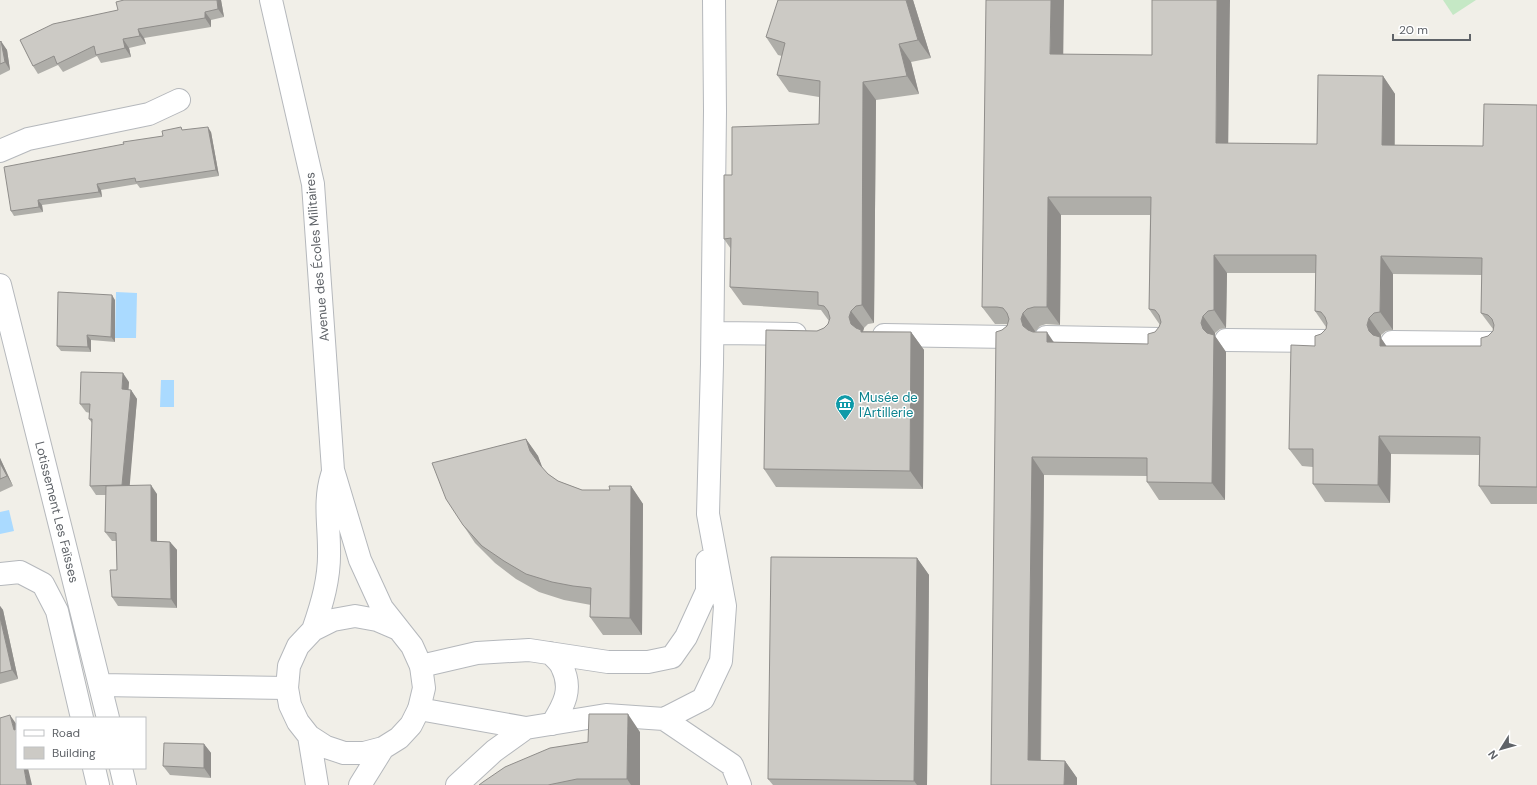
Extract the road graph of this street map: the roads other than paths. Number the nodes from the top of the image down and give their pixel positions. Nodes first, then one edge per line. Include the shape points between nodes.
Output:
1 (272, 0) edge
2 (714, 0) edge
3 (179, 100) dead end
4 (0, 151) edge
5 (0, 285) edge
6 (2, 308) edge
7 (713, 333) junction
8 (814, 334) edge
9 (874, 335) edge
10 (1009, 337) edge
11 (1046, 337) edge
12 (1161, 339) edge
13 (1226, 340) dead end
14 (1327, 341) edge
15 (1392, 342) dead end
16 (1494, 343) edge
17 (333, 470) junction
18 (708, 514) junction
19 (0, 574) edge
20 (398, 628) junction
21 (313, 630) junction
22 (550, 653) junction
23 (421, 666) junction
24 (100, 685) junction
25 (287, 688) junction
26 (419, 709) junction
27 (82, 717) edge
28 (108, 717) edge
29 (664, 719) junction
30 (552, 724) junction
31 (526, 728) junction
32 (309, 736) junction
33 (383, 748) junction
34 (94, 769) edge
35 (121, 769) edge
36 (98, 785) edge
37 (125, 785) edge
38 (317, 785) edge
39 (360, 785) edge
40 (457, 785) edge
41 (740, 785) edge

1 - 17 street, Avenue des Écoles Militaires via 313,184
2 - 7 street
3 - 4 street via 149,114 28,139
5 - 6 street, Lotissement Les Faïsses
6 - 24 street, Lotissement Les Faïsses
7 - 8 street
7 - 18 street
9 - 10 street
11 - 12 street
13 - 14 street
15 - 16 street
17 - 20 street, Avenue des Écoles Militaires via 360,560 382,608
17 - 21 street, Avenue des Écoles Militaires via 327,501 327,582
18 - 22 street via 707,590 686,637 672,657 648,662 608,662
18 - 29 street via 725,606 721,661 703,699
19 - 27 street via 20,572 44,584 57,611
20 - 21 street via 377,620 355,616 333,620
20 - 23 street via 412,646
21 - 25 street via 298,646 289,666
22 - 23 street via 528,650 477,653
22 - 30 street via 562,667 568,685 565,704
23 - 26 street via 424,688
24 - 25 street
24 - 28 street, Lotissement Les Faïsses
25 - 32 street via 290,706
26 - 31 street
26 - 33 street via 411,725 399,738
29 - 30 street via 606,715
29 - 41 street via 732,765
30 - 31 street
31 - 40 street via 494,751
32 - 33 street via 326,747 344,753 364,753
32 - 38 street
33 - 39 street
34 - 36 street
35 - 37 street

